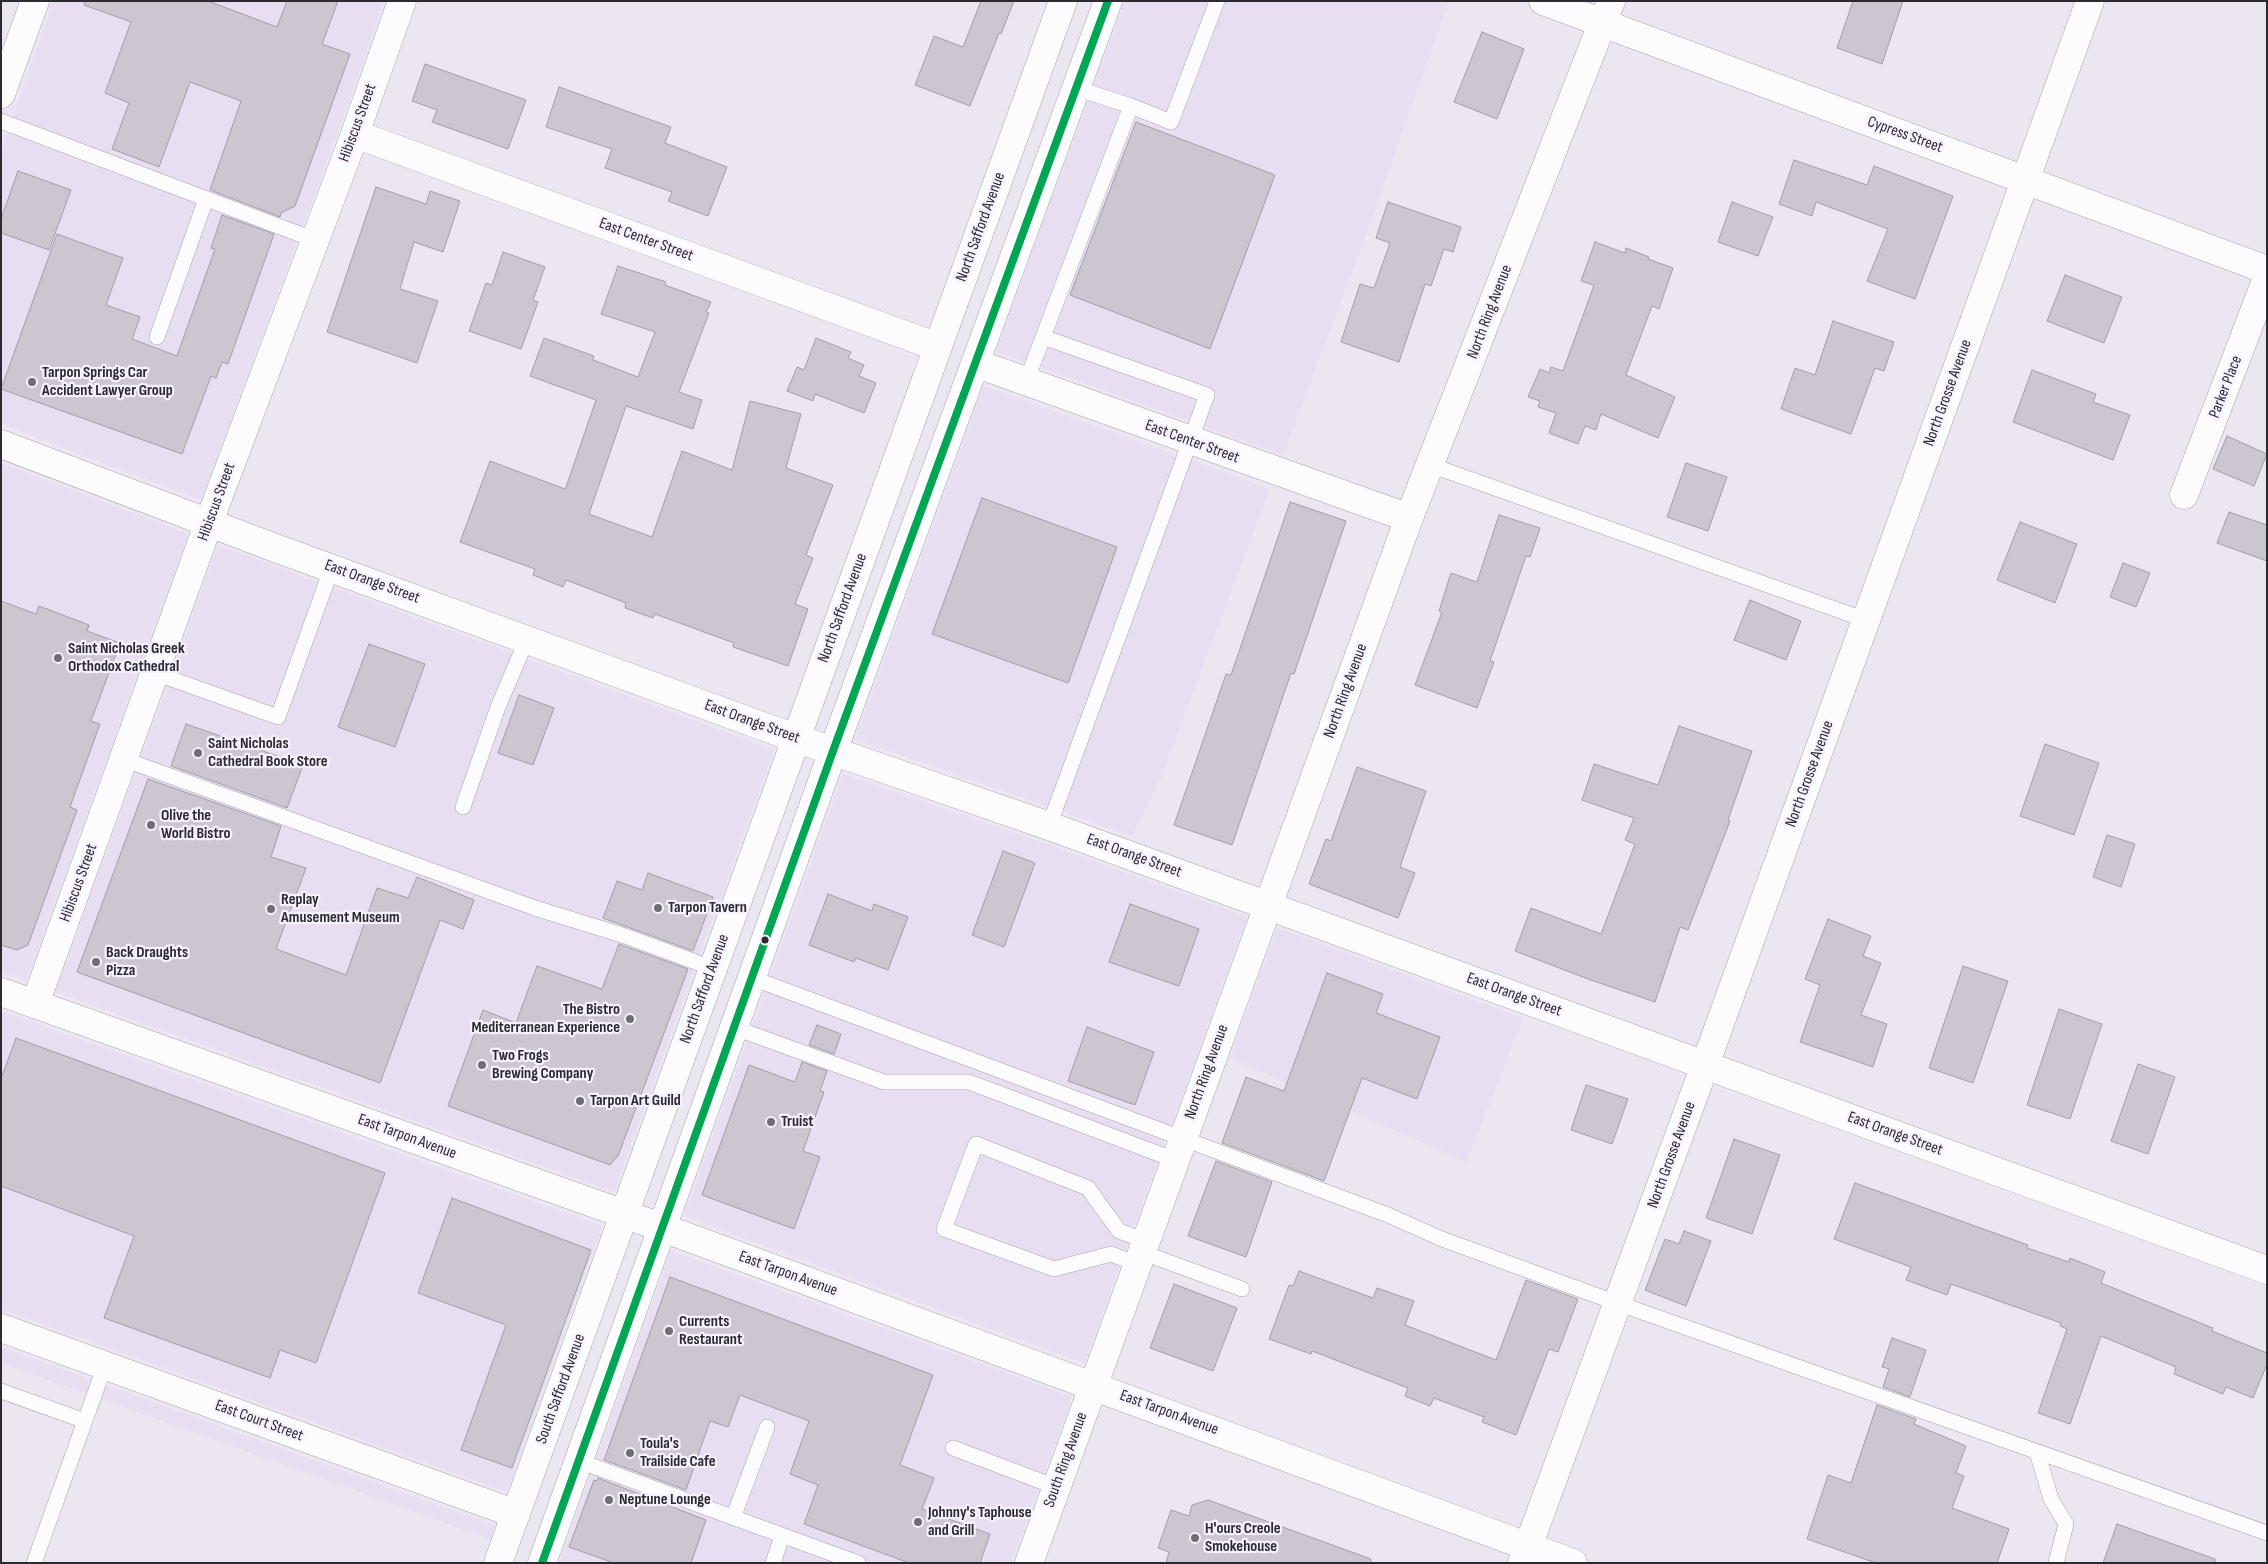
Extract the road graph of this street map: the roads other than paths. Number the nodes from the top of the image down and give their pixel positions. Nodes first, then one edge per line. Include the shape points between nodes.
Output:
1 (35, 1) edge
2 (402, 1) edge
3 (1063, 1) edge
4 (1108, 1) edge
5 (1217, 1) edge
6 (1543, 1) edge
7 (2090, 1) edge
8 (1607, 12) edge
9 (1076, 88) junction
10 (1, 94) edge
11 (1130, 106) junction
12 (1, 122) edge
13 (354, 134) junction
14 (2025, 180) junction
15 (206, 198) junction
16 (314, 240) junction
17 (2267, 270) edge
18 (2267, 278) edge
19 (157, 337) dead end
20 (1042, 337) junction
21 (938, 347) junction
22 (975, 363) junction
23 (1026, 382) junction
24 (1190, 441) junction
25 (1, 444) edge
26 (1430, 465) junction
27 (2184, 496) dead end
28 (1409, 518) junction
29 (209, 522) junction
30 (332, 567) junction
31 (1866, 620) junction
32 (527, 639) junction
33 (155, 673) junction
34 (795, 738) junction
35 (833, 751) junction
36 (124, 759) junction
37 (463, 807) dead end
38 (1050, 826) junction
39 (1268, 905) junction
40 (712, 968) junction
41 (752, 978) junction
42 (1, 992) edge
43 (35, 1004) junction
44 (734, 1028) junction
45 (1705, 1065) junction
46 (1179, 1149) junction
47 (623, 1215) junction
48 (663, 1228) junction
49 (1141, 1253) junction
50 (2267, 1270) edge
51 (1242, 1289) dead end
52 (1617, 1304) junction
53 (1, 1328) edge
54 (105, 1365) junction
55 (1093, 1385) junction
56 (1, 1391) edge
57 (85, 1420) junction
58 (767, 1427) dead end
59 (953, 1448) dead end
60 (2037, 1452) junction
61 (578, 1462) junction
62 (1056, 1487) junction
63 (516, 1514) junction
64 (733, 1518) junction
65 (2267, 1533) edge
66 (782, 1536) junction
67 (1525, 1554) edge
68 (34, 1563) edge
69 (498, 1563) edge
70 (542, 1563) edge
71 (772, 1563) edge
72 (858, 1563) edge
73 (1028, 1563) edge
74 (1573, 1563) edge
75 (2056, 1563) edge

1 - 10 street
2 - 13 street, Hibiscus Street
3 - 21 street, North Safford Avenue
4 - 9 street
5 - 11 lane via 1172,122
6 - 8 street, Cypress Street
7 - 14 street, North Grosse Avenue
8 - 14 street, Cypress Street
8 - 26 street, North Ring Avenue
9 - 11 lane
9 - 22 street
11 - 20 lane
12 - 15 lane
13 - 16 street, Hibiscus Street
13 - 21 street, East Center Street
14 - 17 street, Cypress Street
14 - 31 street, North Grosse Avenue
15 - 16 lane
15 - 19 lane
16 - 29 street, Hibiscus Street
18 - 27 street, Parker Place
20 - 23 lane
20 - 24 lane via 1207,395
21 - 34 street, North Safford Avenue
22 - 23 street, East Center Street
22 - 35 street
23 - 24 street, East Center Street
24 - 28 street, East Center Street
24 - 38 lane
25 - 29 street, East Orange Street
26 - 28 street, North Ring Avenue
26 - 31 lane
28 - 39 street, North Ring Avenue
29 - 30 street, East Orange Street
29 - 33 street, Hibiscus Street
30 - 32 street, East Orange Street
30 - 33 lane via 278,716
31 - 45 street, North Grosse Avenue
32 - 34 street, East Orange Street
32 - 37 lane via 498,707
33 - 36 street, Hibiscus Street
34 - 35 street, East Orange Street
34 - 40 street, North Safford Avenue
35 - 38 street, East Orange Street
35 - 41 street
36 - 40 lane via 535,908
36 - 43 street, Hibiscus Street
38 - 39 street, East Orange Street
39 - 45 street, East Orange Street
39 - 46 street, North Ring Avenue
40 - 47 street, North Safford Avenue
41 - 44 street
41 - 46 lane
42 - 43 street, East Tarpon Avenue
43 - 47 street, East Tarpon Avenue
44 - 46 lane via 884,1082 969,1082
44 - 48 street
45 - 50 street, East Orange Street
45 - 52 street, North Grosse Avenue
46 - 49 street, North Ring Avenue
46 - 52 lane via 1388,1215 1442,1239
47 - 48 street, East Tarpon Avenue
47 - 63 street, South Safford Avenue
48 - 55 street, East Tarpon Avenue
48 - 61 street
49 - 49 lane via 1119,1232 1088,1188 976,1144 944,1229 1054,1269 1110,1254
49 - 51 lane
49 - 55 street, North Ring Avenue
52 - 60 lane
52 - 67 street, North Grosse Avenue
53 - 54 street, East Court Street
54 - 57 lane
54 - 63 street, East Court Street
55 - 62 street, South Ring Avenue
55 - 67 street, East Tarpon Avenue
56 - 57 lane
57 - 68 lane
58 - 64 lane
59 - 62 lane
60 - 65 lane
60 - 75 lane via 2051,1499 2066,1524
61 - 64 lane
61 - 70 street
62 - 73 street, South Ring Avenue
63 - 69 street, South Safford Avenue
64 - 66 lane
66 - 71 lane
66 - 72 lane
67 - 74 street, East Tarpon Avenue

